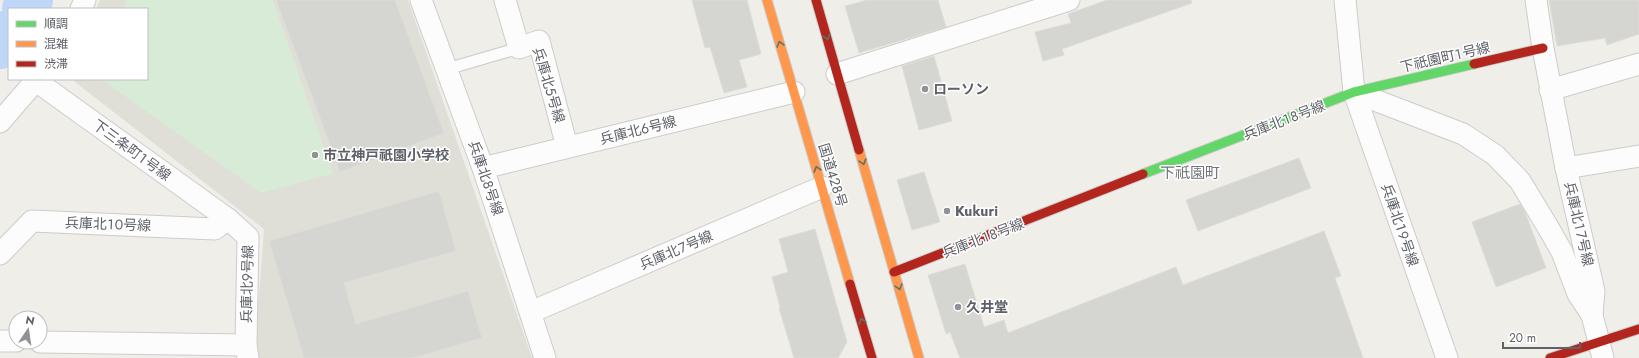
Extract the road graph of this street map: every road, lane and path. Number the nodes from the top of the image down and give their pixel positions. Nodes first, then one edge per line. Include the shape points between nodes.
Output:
1 (421, 0) edge
2 (505, 0) edge
3 (767, 0) edge
4 (816, 0) edge
5 (1069, 0) edge
6 (1345, 0) edge
7 (1536, 0) edge
8 (519, 48) junction
9 (1543, 48) junction
10 (1639, 64) edge
11 (447, 69) junction
12 (837, 74) junction
13 (37, 80) edge
14 (1550, 90) junction
15 (794, 92) junction
16 (1354, 92) junction
17 (0, 122) edge
18 (567, 147) junction
19 (1639, 156) edge
20 (483, 168) junction
21 (1566, 168) junction
22 (822, 187) junction
23 (228, 219) junction
24 (0, 254) edge
25 (894, 272) junction
26 (531, 312) junction
27 (1592, 315) junction
28 (1639, 329) edge
29 (48, 342) edge
30 (1602, 350) edge
31 (247, 352) edge
32 (545, 358) edge
33 (872, 358) edge
34 (919, 358) edge
35 (1447, 358) edge
36 (1550, 358) edge

1 - 11 street, 兵庫北８号線
2 - 8 street, 兵庫北５号線
15 -> 3 main road, 国道428号
4 -> 12 main road
5 - 12 street
6 - 16 street, 兵庫北１９号線
7 - 9 street, 兵庫北１７号線
8 - 11 lane
8 - 18 street, 兵庫北５号線 via 539,42
9 - 14 street, 兵庫北１７号線
9 - 16 main road, 下祇園町１号線
10 - 14 street
11 - 20 street, 兵庫北８号線
12 -> 25 main road
13 - 17 street
13 - 23 street, 下三条町１号線
14 - 21 street, 兵庫北１７号線
15 - 18 street, 兵庫北６号線
22 -> 15 main road, 国道428号
16 - 25 main road, 兵庫北１８号線
16 - 27 street via 1463,134 1495,155 1520,181 1562,252 1578,294
16 - 35 street, 兵庫北１９号線
18 - 20 street, 兵庫北６号線
19 - 21 street
20 - 26 street, 兵庫北８号線
21 - 27 street, 兵庫北１７号線 via 1594,291
22 - 26 street, 兵庫北７号線
33 -> 22 main road, 国道428号
23 - 24 street, 兵庫北１０号線 via 215,229 32,221
23 - 31 street, 兵庫北９号線 via 248,237
25 -> 34 main road
26 - 32 street, 兵庫北８号線
27 - 30 street, 兵庫北１７号線
28 - 30 main road
29 - 31 street
30 - 36 main road

